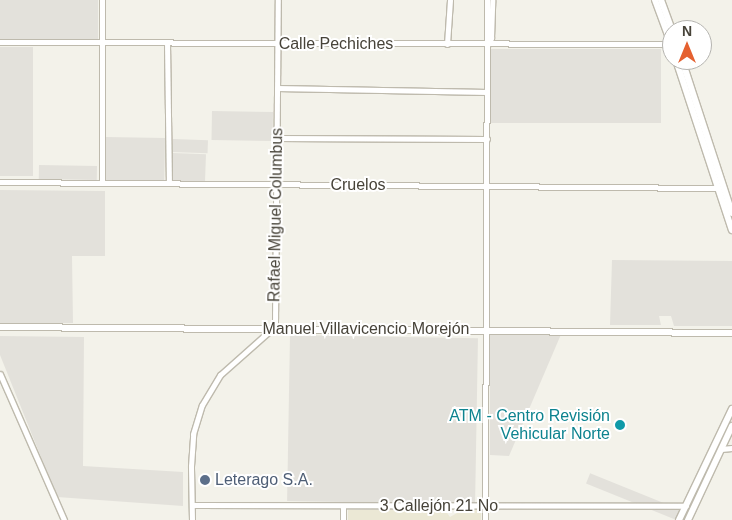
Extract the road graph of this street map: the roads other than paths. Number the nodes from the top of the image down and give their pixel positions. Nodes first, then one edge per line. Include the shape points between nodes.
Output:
1 (102, 0) edge
2 (278, 0) edge
3 (450, 0) edge
4 (487, 0) edge
5 (492, 0) edge
6 (655, 0) edge
7 (661, 0) edge
8 (663, 20) edge
9 (668, 20) edge
10 (0, 42) edge
11 (102, 43) junction
12 (167, 43) junction
13 (278, 44) junction
14 (447, 44) junction
15 (488, 44) junction
16 (662, 45) edge
17 (679, 70) edge
18 (685, 70) edge
19 (277, 88) junction
20 (487, 92) junction
21 (277, 138) junction
22 (487, 139) junction
23 (0, 182) edge
24 (102, 183) junction
25 (169, 183) junction
26 (277, 184) junction
27 (487, 186) junction
28 (717, 188) junction
29 (732, 213) edge
30 (732, 230) edge
31 (0, 327) edge
32 (273, 328) junction
33 (485, 330) junction
34 (732, 333) edge
35 (0, 374) edge
36 (732, 409) edge
37 (732, 426) edge
38 (732, 448) edge
39 (721, 449) junction
40 (192, 505) junction
41 (343, 506) junction
42 (485, 506) junction
43 (686, 506) junction
44 (64, 520) edge
45 (192, 520) edge
46 (343, 520) edge
47 (485, 520) edge
48 (680, 520) edge
49 (688, 520) edge

1 - 11 street
2 - 13 street, Rafael Miguel Columbus
3 - 14 street
4 - 15 street
5 - 15 street
6 - 8 street
7 - 9 street
10 - 11 street, Calle Pechiches
11 - 12 street, Calle Pechiches
11 - 24 street
12 - 13 street, Calle Pechiches
12 - 25 street
13 - 14 street, Calle Pechiches
13 - 19 street, Rafael Miguel Columbus
14 - 15 street, Calle Pechiches
15 - 16 street, Calle Pechiches
15 - 20 street
17 - 28 street
18 - 29 street
19 - 20 street
19 - 21 street, Rafael Miguel Columbus
20 - 22 street
21 - 22 street
21 - 26 street, Rafael Miguel Columbus
22 - 27 street
23 - 24 street, Cruelos
24 - 25 street, Cruelos
25 - 26 street, Cruelos
26 - 27 street, Cruelos
26 - 32 street, Rafael Miguel Columbus
27 - 28 street, Cruelos
27 - 33 street
28 - 30 street
31 - 32 street, Manuel Villavicencio Morejón
32 - 33 street, Manuel Villavicencio Morejón
32 - 40 street via 220,375 202,405 193,434
33 - 34 street, Manuel Villavicencio Morejón
33 - 42 street
35 - 44 street
36 - 43 street
37 - 39 street
38 - 39 street
39 - 49 street
40 - 41 street, 3 Callejón 21 No
40 - 45 street
41 - 42 street, 3 Callejón 21 No
41 - 46 street
42 - 43 street, 3 Callejón 21 No
42 - 47 street
43 - 48 street

